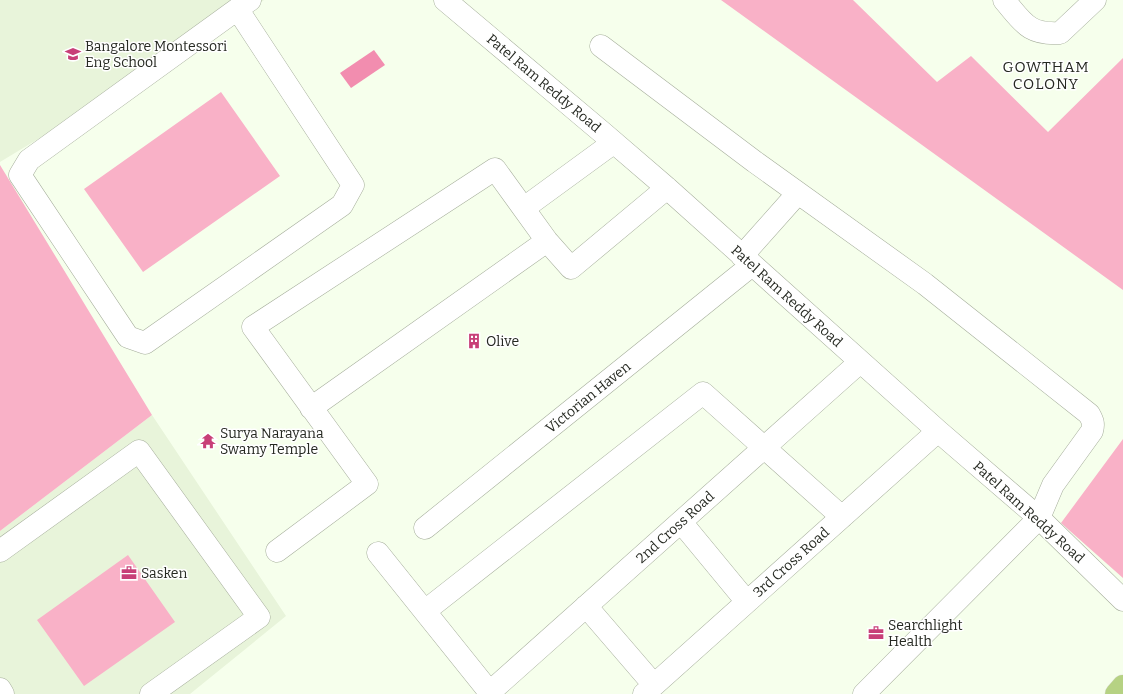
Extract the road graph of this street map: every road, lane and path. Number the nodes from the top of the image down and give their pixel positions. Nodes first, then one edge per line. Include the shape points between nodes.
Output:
1 (445, 0) edge
2 (1004, 0) edge
3 (1095, 0) edge
4 (244, 5) edge
5 (601, 46) dead end
6 (613, 143) junction
7 (667, 188) junction
8 (798, 193) junction
9 (524, 208) junction
10 (547, 241) junction
11 (747, 260) junction
12 (860, 362) junction
13 (311, 408) junction
14 (938, 431) junction
15 (765, 446) junction
16 (842, 517) junction
17 (1038, 518) junction
18 (681, 522) junction
19 (425, 528) dead end
20 (0, 551) edge
21 (277, 551) dead end
22 (378, 553) dead end
23 (1123, 600) edge
24 (747, 602) junction
25 (586, 606) junction
26 (425, 611) junction
27 (1123, 686) edge
28 (0, 689) edge
29 (649, 689) edge
30 (491, 693) edge
31 (3, 694) edge
32 (151, 694) edge
33 (864, 694) edge
34 (1116, 694) edge

1 - 6 street, Patel Ram Reddy Road
2 - 3 street via 1029,29 1046,34 1060,33
4 - 4 street via 29,160 20,175 128,337 145,343 342,205 353,185
5 - 8 street
6 - 7 street, Patel Ram Reddy Road
6 - 9 street
7 - 10 street via 571,268
7 - 11 street, Patel Ram Reddy Road
8 - 11 street, Victorian Haven
8 - 17 street via 926,284 1090,414 1094,424 1092,431 1052,485
9 - 10 street
9 - 13 street via 495,169 253,327
10 - 13 street
11 - 12 street, Patel Ram Reddy Road
11 - 19 street, Victorian Haven
12 - 14 street, Patel Ram Reddy Road
12 - 15 street, 2nd Cross Road
13 - 21 street via 367,484
14 - 16 street, 3rd Cross Road
14 - 17 street, Patel Ram Reddy Road
15 - 16 street
15 - 18 street, 2nd Cross Road
15 - 26 street via 703,393
16 - 24 street, 3rd Cross Road
17 - 23 street, Patel Ram Reddy Road
17 - 33 street
18 - 24 street
18 - 25 street, 2nd Cross Road
20 - 32 street via 139,451 258,617
22 - 26 street
24 - 29 street, 3rd Cross Road
25 - 29 street
25 - 30 street, 2nd Cross Road
26 - 30 street
27 - 34 main road
28 - 31 street

